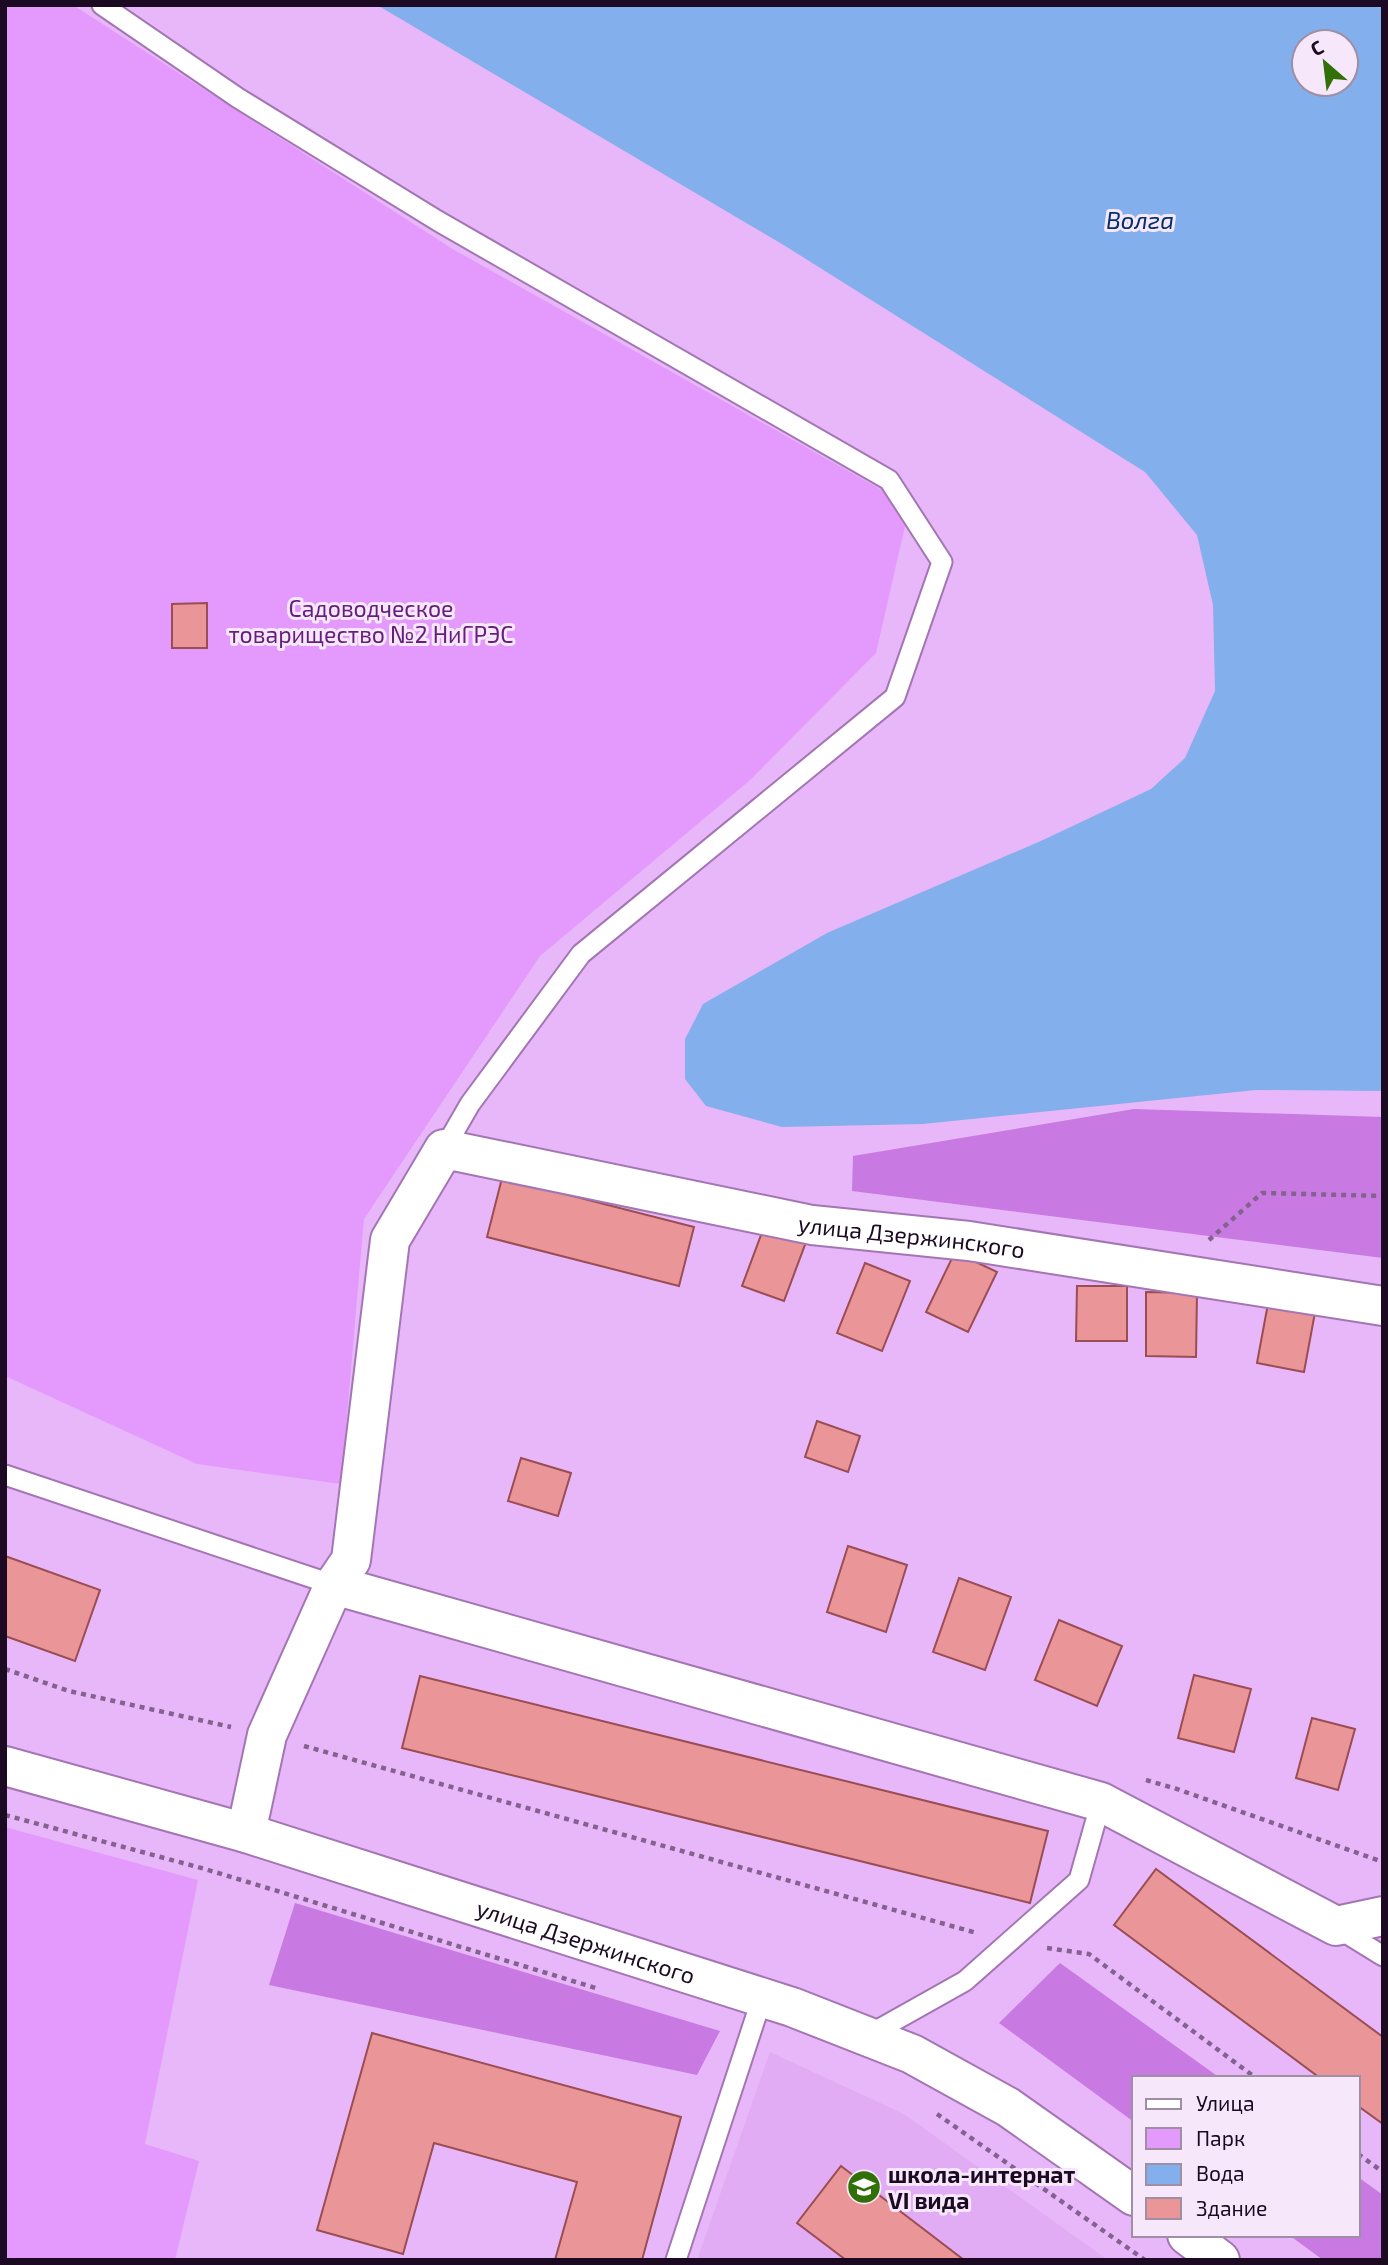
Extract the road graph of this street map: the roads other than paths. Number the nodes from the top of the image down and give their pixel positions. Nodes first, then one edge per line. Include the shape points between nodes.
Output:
1 (102, 5) edge
2 (444, 1149) junction
3 (1383, 1306) edge
4 (5, 1475) edge
5 (334, 1585) junction
6 (5, 1766) edge
7 (1101, 1802) junction
8 (246, 1833) junction
9 (1383, 1916) edge
10 (1335, 1926) junction
11 (1383, 1956) edge
12 (762, 1998) junction
13 (866, 2036) junction
14 (1132, 2195) edge
15 (1190, 2237) edge
16 (676, 2260) edge
17 (1220, 2260) edge

1 - 2 lane via 238,98 438,221 889,480 942,562 895,697 581,954 470,1104
2 - 3 street, улица Дзержинского via 812,1225 969,1241
2 - 5 street via 390,1240 351,1560
4 - 5 lane
5 - 7 street
5 - 8 street via 267,1735
6 - 8 street, улица Дзержинского
7 - 10 street
7 - 13 lane via 1079,1880 965,1981
8 - 12 street, улица Дзержинского
9 - 10 street
10 - 11 lane
12 - 13 street, улица Дзержинского
12 - 16 lane
13 - 14 street, улица Дзержинского via 912,2054 1008,2107
15 - 17 street

